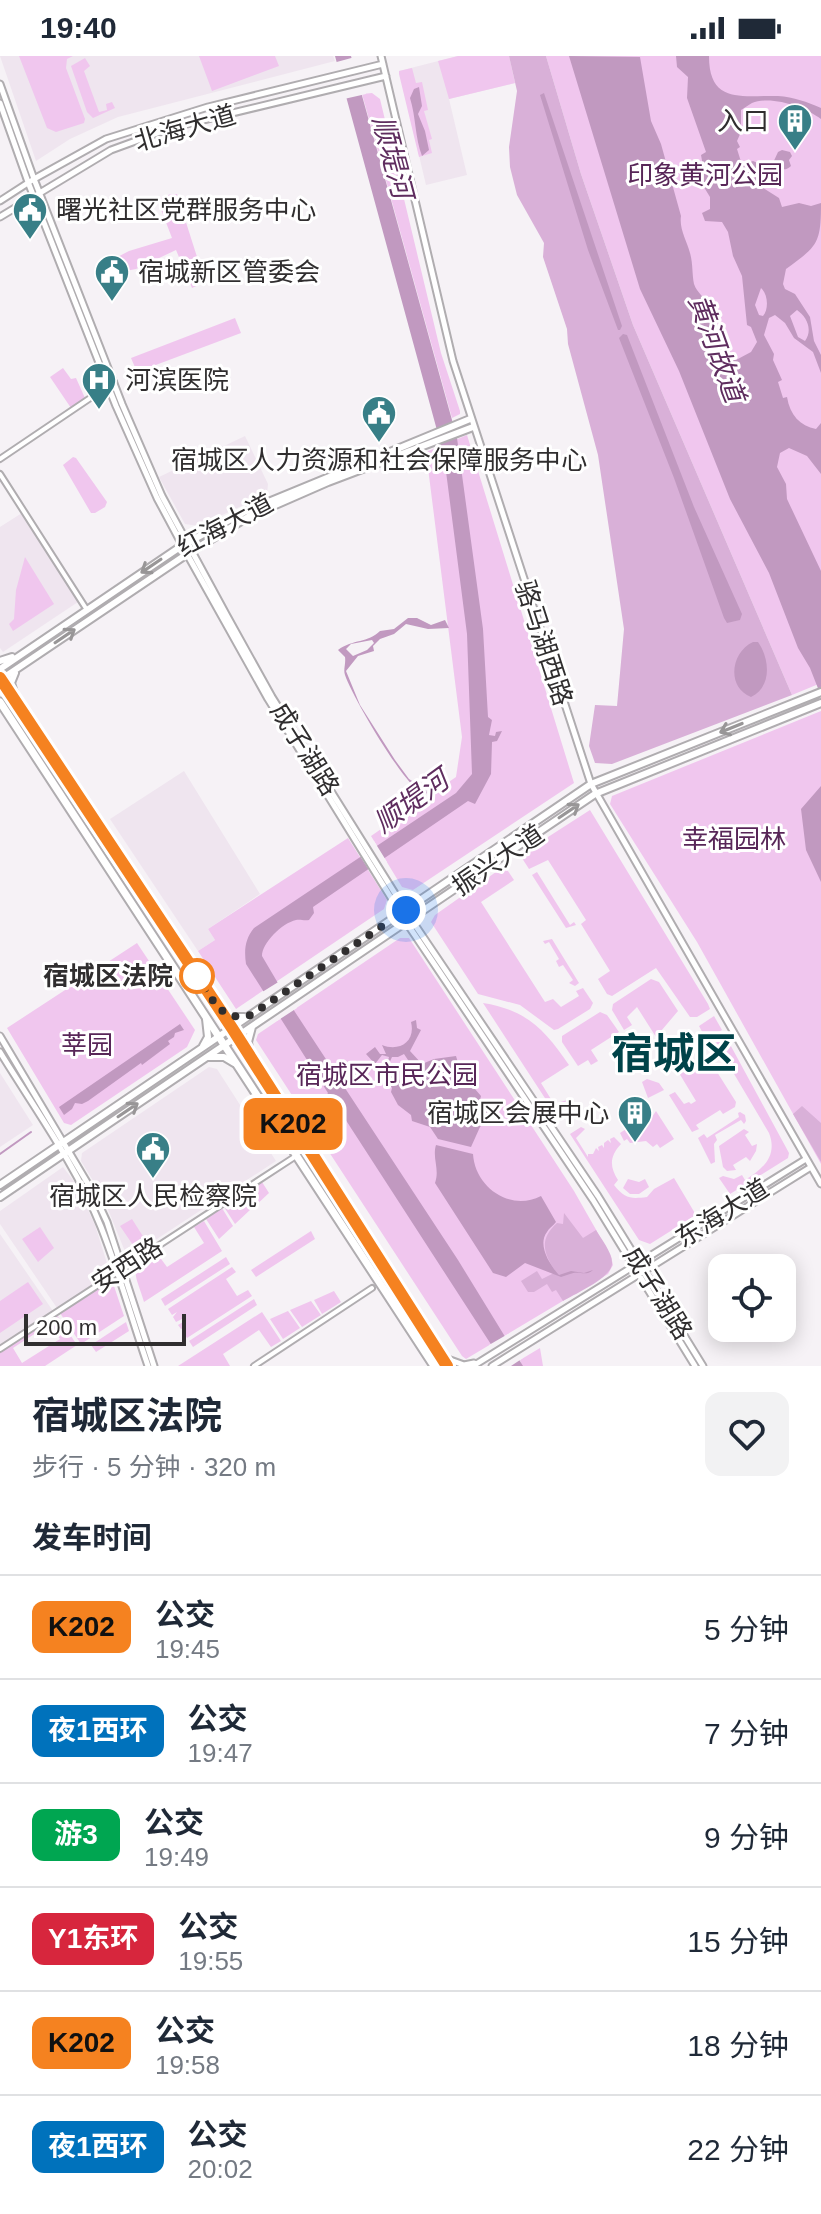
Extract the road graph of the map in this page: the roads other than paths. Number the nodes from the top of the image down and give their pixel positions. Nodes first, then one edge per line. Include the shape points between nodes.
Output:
1 (381, 56) edge
2 (383, 64) junction
3 (386, 76) junction
4 (0, 84) edge
5 (0, 103) edge
6 (176, 116) junction
7 (178, 126) junction
8 (69, 158) junction
9 (76, 170) junction
10 (31, 180) junction
11 (36, 193) junction
12 (2, 200) edge
13 (11, 210) junction
14 (0, 217) edge
15 (111, 384) junction
16 (472, 423) junction
17 (424, 442) junction
18 (0, 459) edge
19 (0, 474) edge
20 (185, 544) junction
21 (190, 552) junction
22 (87, 610) junction
23 (26, 651) junction
24 (0, 661) edge
25 (20, 667) junction
26 (0, 669) edge
27 (0, 679) edge
28 (821, 692) edge
29 (821, 703) edge
30 (1, 705) edge
31 (21, 709) junction
32 (11, 719) junction
33 (591, 784) junction
34 (595, 794) junction
35 (403, 912) junction
36 (409, 921) junction
37 (202, 984) junction
38 (189, 993) junction
39 (220, 1009) junction
40 (254, 1013) junction
41 (206, 1019) junction
42 (263, 1019) junction
43 (252, 1027) junction
44 (232, 1028) junction
45 (0, 1036) edge
46 (237, 1037) junction
47 (218, 1038) junction
48 (223, 1046) junction
49 (201, 1050) junction
50 (0, 1052) edge
51 (206, 1058) junction
52 (251, 1058) junction
53 (187, 1059) junction
54 (234, 1063) junction
55 (192, 1067) junction
56 (259, 1071) junction
57 (247, 1083) junction
58 (98, 1119) junction
59 (102, 1127) junction
60 (61, 1143) junction
61 (66, 1152) junction
62 (296, 1156) junction
63 (806, 1159) junction
64 (27, 1167) junction
65 (811, 1167) junction
66 (32, 1175) junction
67 (821, 1184) edge
68 (0, 1185) edge
69 (0, 1197) edge
70 (638, 1266) junction
71 (119, 1271) junction
72 (642, 1273) junction
73 (372, 1288) dead end
74 (433, 1344) junction
75 (0, 1349) edge
76 (423, 1350) junction
77 (441, 1356) junction
78 (479, 1362) edge
79 (148, 1366) edge
80 (154, 1366) edge
81 (254, 1366) edge
82 (434, 1366) edge
83 (447, 1366) edge
84 (492, 1366) edge
85 (695, 1366) edge
86 (703, 1366) edge

1 - 2 street, 骆马湖西路
2 - 3 street, 骆马湖西路
2 - 6 street, 北海大道
3 - 7 street, 北海大道
3 - 16 street, 骆马湖西路
4 - 10 street, 成子湖路
5 - 10 street, 成子湖路
6 - 7 street
6 - 8 street, 北海大道 via 106,139
7 - 9 street, 北海大道 via 111,150
8 - 9 street
8 - 10 street, 北海大道
9 - 11 street, 北海大道
10 - 11 street, 成子湖路
10 - 12 street, 北海大道
11 - 13 street, 北海大道
11 - 15 street, 成子湖路
12 - 13 street
13 - 14 street, 北海大道
15 - 18 street
15 - 20 street, 成子湖路
16 - 17 main road
16 - 33 street, 骆马湖西路
17 - 20 main road, 红海大道 via 276,497
17 - 21 main road, 红海大道 via 248,517
19 - 22 street
20 - 21 street, 成子湖路
20 -> 22 main road, 红海大道
25 -> 21 main road, 红海大道
21 - 35 street, 成子湖路 via 268,699
22 - 23 main road, 红海大道
23 - 24 main road
23 - 26 main road, 红海大道
25 - 27 main road, 红海大道
25 - 31 main road via 11,679
27 - 31 main road
28 -> 33 main road, 振兴大道
29 - 34 main road, 振兴大道
30 - 32 main road
31 - 32 main road
31 - 37 main road
32 - 38 main road
33 - 34 street, 骆马湖西路
33 - 35 main road, 振兴大道
36 -> 34 main road, 振兴大道
34 - 63 street, 骆马湖西路
35 - 36 street, 成子湖路
35 - 40 main road, 振兴大道
36 - 42 main road, 振兴大道
36 - 70 street, 成子湖路
37 - 38 main road via 203,997
37 - 39 main road
38 - 41 main road
39 - 40 main road via 236,1018
39 - 44 main road
40 - 42 main road
40 - 44 main road, 振兴大道
41 - 47 main road
41 - 49 main road via 208,1037
42 - 43 main road, 振兴大道
43 - 46 main road, 振兴大道
43 - 52 main road
44 - 46 main road
44 - 47 main road, 振兴大道
45 - 60 street
46 - 48 main road, 振兴大道
46 - 52 main road
47 - 48 main road
47 - 49 main road, 振兴大道
48 - 51 main road, 振兴大道
48 - 54 main road
49 - 53 main road, 振兴大道
50 - 60 street
51 - 54 main road via 221,1056
51 - 55 main road, 振兴大道
52 - 56 main road
53 - 55 main road
53 - 58 main road, 振兴大道
54 - 57 main road
59 -> 55 main road, 振兴大道
56 - 57 main road via 250,1073
56 - 74 main road
57 - 62 main road
58 - 59 main road via 96,1125
58 - 60 main road, 振兴大道
59 - 61 main road, 振兴大道
60 - 61 street
60 - 64 main road, 振兴大道
61 - 66 main road, 振兴大道
61 - 71 street
62 - 71 street, 安西路
62 - 76 main road
63 - 65 street, 骆马湖西路
63 - 70 street, 东海大道
64 - 66 main road via 33,1169
64 - 68 main road, 振兴大道
65 - 67 street, 骆马湖西路
65 - 72 street, 东海大道
66 - 69 main road, 振兴大道
70 - 72 street, 成子湖路
70 - 78 street, 东海大道
71 - 75 street, 安西路
71 - 79 street
71 - 80 street
72 - 84 street, 东海大道
72 - 85 street, 成子湖路
72 - 86 street, 成子湖路
73 - 81 street
74 - 76 main road via 432,1351
74 - 77 main road
76 - 82 main road
77 - 78 street via 464,1365
77 - 83 main road

